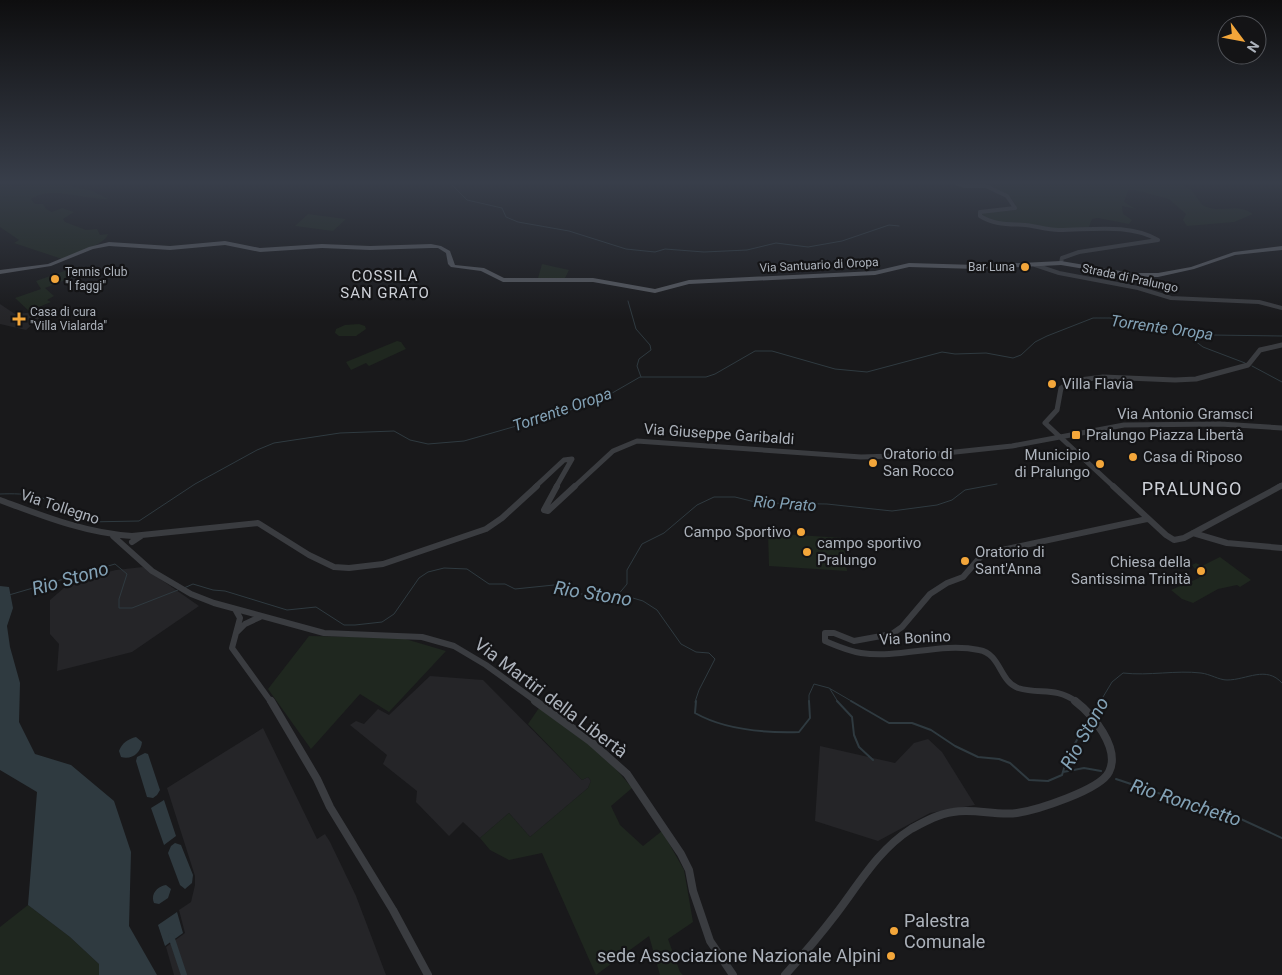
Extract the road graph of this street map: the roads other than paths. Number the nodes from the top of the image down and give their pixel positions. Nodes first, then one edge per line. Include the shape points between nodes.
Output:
1 (1048, 228) edge
2 (1282, 248) edge
3 (1061, 263) junction
4 (1035, 265) junction
5 (0, 272) edge
6 (1282, 308) edge
7 (1282, 345) edge
8 (1282, 428) edge
9 (1058, 436) junction
10 (1282, 486) edge
11 (0, 500) edge
12 (1147, 518) junction
13 (1193, 533) junction
14 (113, 536) junction
15 (132, 539) junction
16 (1282, 548) edge
17 (127, 549) junction
18 (235, 609) junction
19 (250, 614) junction
20 (262, 617) junction
21 (242, 623) junction
22 (428, 975) edge
23 (732, 975) edge
24 (785, 975) edge

1 - 3 street via 1145,234 1158,240 1076,253 1062,258
2 - 3 main road, Via Santuario di Oropa via 1234,254 1158,275 1132,275
3 - 4 main road, Via Santuario di Oropa
4 - 5 main road, Via Santuario di Oropa via 908,264 875,273 689,282 655,291 593,280 503,280 482,269 453,266 448,252 439,247 332,246 260,250 225,243 178,248 104,245 41,266
4 - 6 street, Strada di Pralungo via 1171,298 1260,302
7 - 9 street via 1257,352 1248,365 1190,380 1092,377 1074,380 1061,388 1057,410 1045,423
8 - 9 street, Via Antonio Gramsci via 1220,424 1124,425
9 - 12 street
9 - 15 street, Via Giuseppe Garibaldi via 1019,445 926,455 861,456 637,441 613,451 548,511 544,510 545,505 572,459 564,460 486,529 391,562 357,567 340,568 327,564 258,523 145,534
10 - 13 street
11 - 14 street, Via Tollegno
12 - 13 street via 1174,540
12 - 24 street, Via Bonino via 983,554 963,577 930,594 892,634 854,641 825,633 825,641 832,645 872,653 897,654 948,648 990,654 1009,684 1061,694 1095,719 1102,729 1111,762 1110,772 1101,782 1037,809 1016,813 954,811 901,836
13 - 16 street via 1227,543
14 - 15 street
14 - 17 street
15 - 17 street
17 - 18 street, Via Martiri della Libertà via 152,571 181,588 214,604
18 - 19 street, Via Martiri della Libertà
18 - 21 street
19 - 20 street, Via Martiri della Libertà
19 - 21 street
20 - 21 street
20 - 23 street, Via Martiri della Libertà via 324,633 407,635 454,646 480,661 590,741 627,774 673,840 688,870 710,941
21 - 22 street via 232,648 266,693

